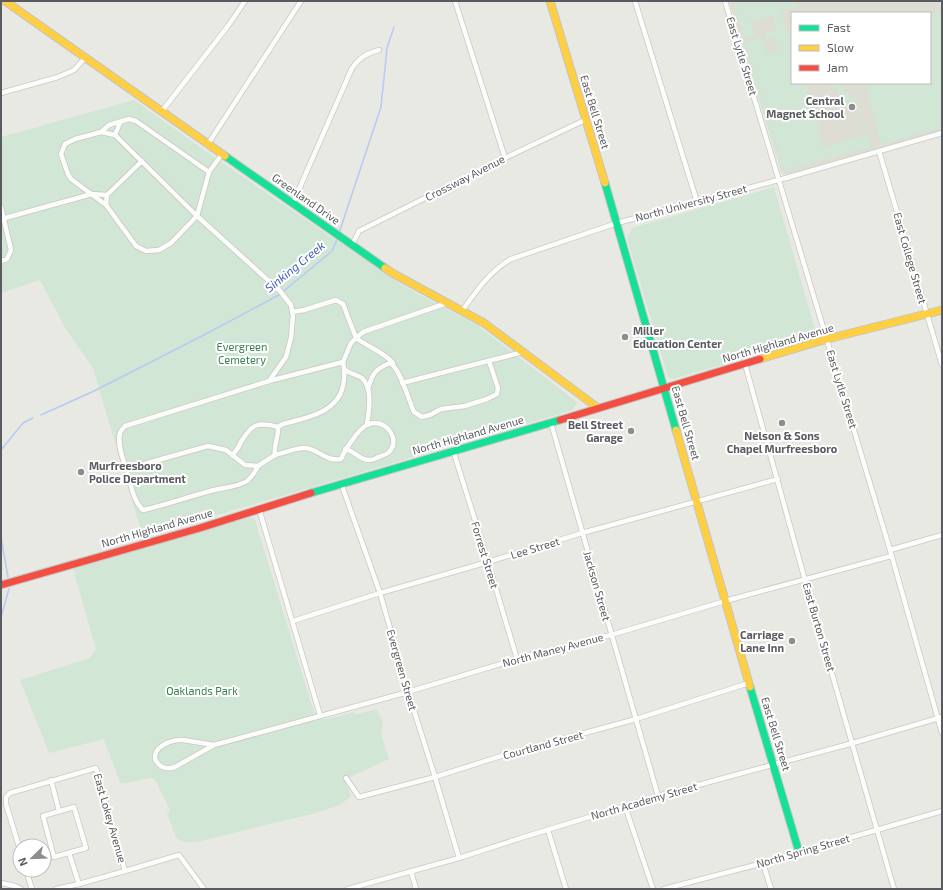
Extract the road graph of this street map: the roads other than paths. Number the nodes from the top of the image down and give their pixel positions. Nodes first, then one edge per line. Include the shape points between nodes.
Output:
1 (5, 1) edge
2 (244, 1) edge
3 (301, 1) edge
4 (455, 1) edge
5 (550, 1) edge
6 (635, 1) edge
7 (725, 1) edge
8 (379, 50) dead end
9 (86, 57) junction
10 (1, 93) edge
11 (162, 111) junction
12 (585, 120) junction
13 (120, 123) junction
14 (101, 132) junction
15 (942, 133) edge
16 (115, 135) junction
17 (208, 144) junction
18 (879, 151) junction
19 (222, 154) junction
20 (505, 158) junction
21 (142, 161) junction
22 (209, 172) junction
23 (780, 179) junction
24 (92, 194) junction
25 (106, 195) junction
26 (697, 202) junction
27 (293, 203) junction
28 (106, 205) junction
29 (1, 207) edge
30 (197, 216) junction
31 (5, 218) junction
32 (617, 223) junction
33 (352, 245) junction
34 (1, 261) edge
35 (447, 303) junction
36 (942, 310) edge
37 (462, 311) junction
38 (292, 312) junction
39 (927, 314) junction
40 (356, 338) junction
41 (827, 339) junction
42 (523, 352) junction
43 (489, 361) junction
44 (343, 362) junction
45 (745, 364) junction
46 (394, 365) junction
47 (942, 366) edge
48 (345, 370) junction
49 (371, 378) junction
50 (364, 380) junction
51 (269, 381) junction
52 (402, 383) junction
53 (664, 388) junction
54 (368, 389) junction
55 (598, 408) junction
56 (551, 423) junction
57 (368, 424) junction
58 (278, 427) junction
59 (345, 449) junction
60 (452, 450) junction
61 (232, 455) junction
62 (275, 455) junction
63 (258, 466) junction
64 (126, 469) junction
65 (778, 479) junction
66 (341, 483) junction
67 (697, 502) junction
68 (259, 509) junction
69 (582, 533) junction
70 (942, 535) edge
71 (890, 550) junction
72 (892, 556) junction
73 (488, 562) junction
74 (805, 580) junction
75 (1, 585) edge
76 (380, 592) junction
77 (725, 601) junction
78 (293, 621) junction
79 (611, 635) junction
80 (516, 659) junction
81 (748, 683) junction
82 (408, 692) junction
83 (320, 715) junction
84 (940, 718) edge
85 (636, 719) junction
86 (942, 733) edge
87 (853, 744) junction
88 (214, 745) junction
89 (774, 765) junction
90 (435, 777) junction
91 (346, 778) dead end
92 (51, 780) junction
93 (658, 796) junction
94 (625, 806) junction
95 (59, 811) junction
96 (942, 811) edge
97 (548, 830) junction
98 (878, 830) junction
99 (16, 838) edge
100 (800, 852) junction
101 (69, 853) junction
102 (458, 858) junction
103 (763, 863) junction
104 (125, 871) junction
105 (411, 871) junction
106 (29, 878) edge
107 (1, 883) edge
108 (79, 884) junction
109 (21, 889) edge
110 (32, 889) edge
111 (56, 889) edge
112 (204, 889) edge
113 (348, 889) edge
114 (416, 889) edge
115 (566, 889) edge
116 (653, 889) edge
117 (664, 889) edge
118 (771, 889) edge
119 (894, 889) edge

1 - 9 street, Greenland Drive
2 - 11 street via 228,26
3 - 17 street
4 - 20 street
5 - 12 street, East Bell Street
6 - 26 street
7 - 23 street, East Lytle Street
8 - 27 street via 359,58 352,68
9 - 10 street via 74,70 58,78
9 - 11 street, Greenland Drive
11 - 17 street, Greenland Drive
12 - 20 street, Crossway Avenue
12 - 32 street, East Bell Street
13 - 14 street via 109,125
13 - 16 street
13 - 22 street via 129,119 136,121
14 - 16 street
14 - 24 street via 65,144 61,154 68,174
15 - 18 street, North University Street
16 - 21 street
17 - 19 street, Greenland Drive
18 - 23 street, North University Street
18 - 39 street, East College Street
19 - 22 street
19 - 27 street, Greenland Drive
20 - 33 street, Crossway Avenue via 359,231
21 - 25 street
21 - 30 street
22 - 30 street
23 - 26 street, North University Street
23 - 41 street, East Lytle Street
24 - 25 street
24 - 28 street
24 - 31 street
25 - 28 street
26 - 32 street, North University Street
27 - 33 street, Greenland Drive
28 - 30 street via 136,246 146,251 159,250 171,243
29 - 31 street
30 - 38 street via 281,293
31 - 34 street via 11,250 7,259
32 - 37 street, North University Street via 511,259 489,275
32 - 53 street, East Bell Street
33 - 35 street, Greenland Drive via 394,274
35 - 37 street, Greenland Drive
35 - 40 street via 363,332
36 - 39 street, North Highland Avenue
37 - 42 street, Greenland Drive via 484,323
38 - 40 street via 336,300 343,304
38 - 51 street via 291,338 286,357
39 - 41 street, North Highland Avenue
39 - 47 street, East College Street
40 - 44 street via 350,343
40 - 46 street via 388,357
41 - 45 street, North Highland Avenue
41 - 71 street, East Lytle Street
42 - 43 street
42 - 55 street, Greenland Drive
43 - 52 street
43 - 52 street via 498,388 497,394 464,406 441,409 430,415 422,417 414,412
44 - 48 street
44 - 51 street
45 - 53 street, North Highland Avenue
45 - 65 street, East Burton Street
46 - 49 street via 390,363 378,368
46 - 52 street
48 - 50 street
48 - 58 street via 343,389 331,406 323,412
49 - 50 street
49 - 54 street
50 - 54 street
51 - 64 street via 125,426 120,433 119,443
53 - 55 street, North Highland Avenue
53 - 67 street, East Bell Street
54 - 57 street
55 - 56 street, North Highland Avenue
56 - 60 street, North Highland Avenue
56 - 69 street, Jackson Street
57 - 59 street
57 - 59 street via 378,423 388,428 393,436 393,445 387,453 370,460
58 - 61 street via 254,425
58 - 62 street
59 - 62 street via 340,459 334,460 304,448
60 - 66 street, North Highland Avenue
60 - 73 street, Forrest Street
61 - 63 street via 245,465
61 - 64 street via 226,450 208,446
62 - 63 street
63 - 64 street via 247,481 143,510 138,506
65 - 67 street, Lee Street
65 - 74 street, East Burton Street
66 - 68 street, North Highland Avenue
66 - 76 street, Evergreen Street
67 - 69 street, Lee Street
67 - 77 street, East Bell Street
68 - 75 street, North Highland Avenue
68 - 78 street
69 - 73 street, Lee Street
69 - 79 street, Jackson Street
70 - 71 street
71 - 72 street, East Lytle Street
72 - 74 street, North Maney Avenue
72 - 84 street, East Lytle Street
73 - 76 street, Lee Street
73 - 80 street, Forrest Street
74 - 77 street, North Maney Avenue
74 - 87 street, East Burton Street
76 - 78 street, Lee Street
76 - 82 street, Evergreen Street
77 - 79 street, North Maney Avenue
77 - 81 street, East Bell Street
78 - 83 street
79 - 80 street, North Maney Avenue
79 - 85 street, Jackson Street
80 - 82 street, North Maney Avenue
81 - 85 street, Courtland Street
81 - 89 street, East Bell Street
82 - 83 street, North Maney Avenue
82 - 90 street, Evergreen Street
83 - 88 street, North Maney Avenue
84 - 86 street, East Lytle Street
84 - 87 street, North Academy Street
85 - 90 street, Courtland Street
85 - 93 street, Jackson Street
87 - 89 street, North Academy Street
87 - 98 street, East Burton Street
88 - 88 street via 174,740 160,748 154,754 154,758 160,766 169,769
89 - 93 street, North Academy Street
89 - 100 street, East Bell Street
90 - 91 street, Courtland Street via 359,797
90 - 102 street, Evergreen Street
92 - 95 street
92 - 99 street, East Lokey Avenue via 10,793 6,797
92 - 104 street, East Lokey Avenue via 96,768
93 - 94 street, North Academy Street
94 - 97 street, North Academy Street
94 - 116 street
95 - 101 street via 43,816 54,857
95 - 101 street via 74,807 86,848
96 - 98 street, North Spring Street
97 - 102 street, North Academy Street
97 - 115 street
98 - 100 street, North Spring Street
98 - 119 street, East Burton Street
100 - 103 street, North Spring Street
101 - 108 street
102 - 105 street, North Academy Street
103 - 117 street, North Spring Street
103 - 118 street
104 - 108 street
104 - 112 street, East Lokey Avenue via 179,855
105 - 113 street, North Academy Street
105 - 114 street
106 - 110 street
107 - 109 street
108 - 111 street

